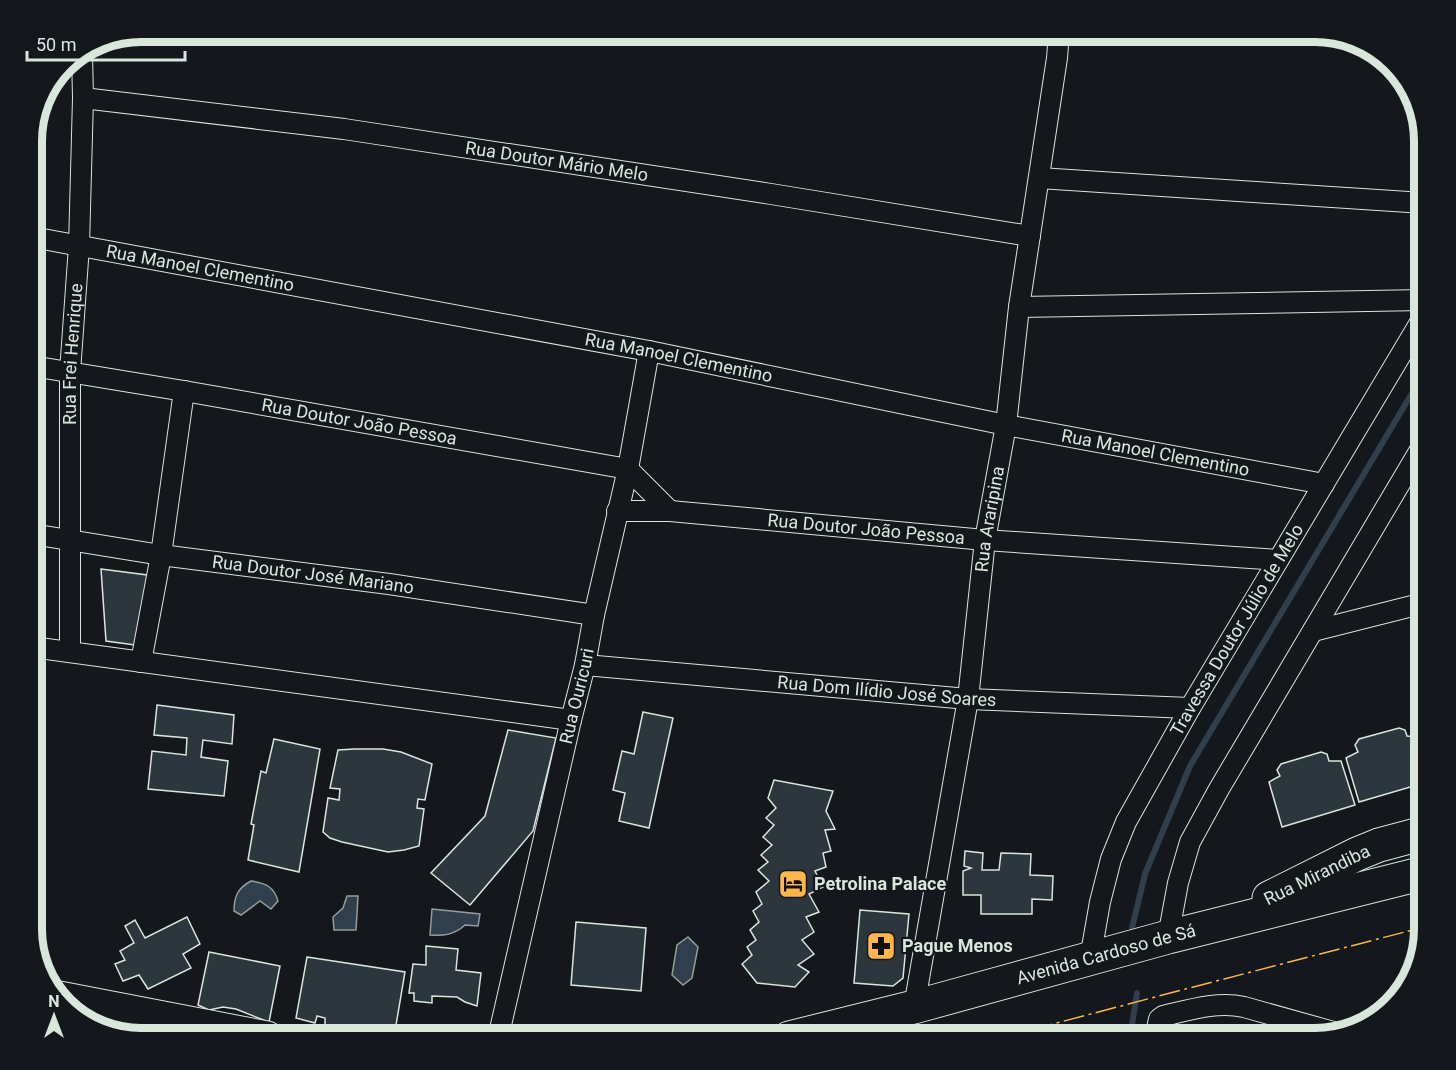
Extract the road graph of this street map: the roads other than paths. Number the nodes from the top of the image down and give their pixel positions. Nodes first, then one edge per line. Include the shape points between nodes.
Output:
1 (1058, 42) edge
2 (82, 62) edge
3 (83, 98) junction
4 (1040, 178) junction
5 (1414, 202) edge
6 (1030, 236) junction
7 (42, 239) edge
8 (79, 246) junction
9 (1414, 300) edge
10 (1020, 307) junction
11 (1414, 334) edge
12 (649, 351) junction
13 (42, 368) edge
14 (70, 372) junction
15 (184, 391) junction
16 (1006, 425) junction
17 (1414, 461) edge
18 (628, 469) junction
19 (1324, 484) junction
20 (617, 511) junction
21 (670, 511) junction
22 (42, 536) edge
23 (985, 540) junction
24 (69, 541) junction
25 (161, 555) junction
26 (1278, 560) junction
27 (1414, 606) edge
28 (594, 615) junction
29 (1313, 631) junction
30 (42, 648) edge
31 (70, 652) junction
32 (141, 662) junction
33 (585, 665) junction
34 (968, 699) junction
35 (1190, 708) junction
36 (571, 720) junction
37 (1414, 836) edge
38 (1414, 876) edge
39 (1214, 926) junction
40 (1168, 937) junction
41 (1090, 959) junction
42 (84, 1003) edge
43 (914, 1007) junction
44 (215, 1028) edge
45 (500, 1028) edge
46 (829, 1028) edge
47 (1157, 1028) edge
48 (1318, 1028) edge

1 - 4 street, Rua Araripina
2 - 3 street, Rua Frei Henrique
3 - 6 street, Rua Doutor Mário Melo via 344,129
3 - 8 street, Rua Frei Henrique
4 - 5 street
4 - 6 street, Rua Araripina
6 - 10 street, Rua Araripina
7 - 8 street, Rua Manoel Clementino
8 - 12 street, Rua Manoel Clementino
8 - 14 street, Rua Frei Henrique
9 - 10 street
10 - 16 street, Rua Araripina
11 - 19 street, Travessa Doutor Júlio de Melo
12 - 16 street, Rua Manoel Clementino
12 - 18 street, Rua Ouricuri
13 - 14 street, Rua Doutor João Pessoa
14 - 15 street, Rua Doutor João Pessoa
14 - 24 street, Rua Frei Henrique
15 - 18 street, Rua Doutor João Pessoa
15 - 25 street
16 - 19 street, Rua Manoel Clementino
16 - 23 street, Rua Araripina
17 - 29 street
18 - 20 street, Rua Ouricuri
18 - 21 street
19 - 26 street, Travessa Doutor Júlio de Melo
20 - 21 street, Rua Doutor João Pessoa
20 - 28 street, Rua Ouricuri
21 - 23 street, Rua Doutor João Pessoa
22 - 24 street, Rua Doutor José Mariano
23 - 26 street, Rua Doutor João Pessoa
23 - 34 street, Rua Araripina
24 - 25 street, Rua Doutor José Mariano
24 - 31 street, Rua Frei Henrique
25 - 28 street, Rua Doutor José Mariano
25 - 32 street
26 - 35 street, Travessa Doutor Júlio de Melo
27 - 29 street
28 - 33 street, Rua Ouricuri
29 - 40 street via 1190,842
30 - 31 street
31 - 32 street
32 - 36 street
33 - 34 street, Rua Dom Ilídio José Soares
33 - 36 street, Rua Ouricuri
34 - 35 street, Rua Dom Ilídio José Soares
34 - 43 street, Rua Araripina
35 - 41 street, Travessa Doutor Júlio de Melo via 1126,822 1111,859
36 - 45 street, Rua Ouricuri
37 - 39 highway, Rua Mirandiba via 1357,854
38 - 39 highway, Avenida Cardoso de Sá
39 - 40 highway, Avenida Cardoso de Sá
40 - 41 highway, Avenida Cardoso de Sá
41 - 43 highway, Avenida Cardoso de Sá
42 - 44 highway
43 - 46 highway, Avenida Cardoso de Sá
47 - 48 street via 1162,1016 1217,1005 1244,1007

